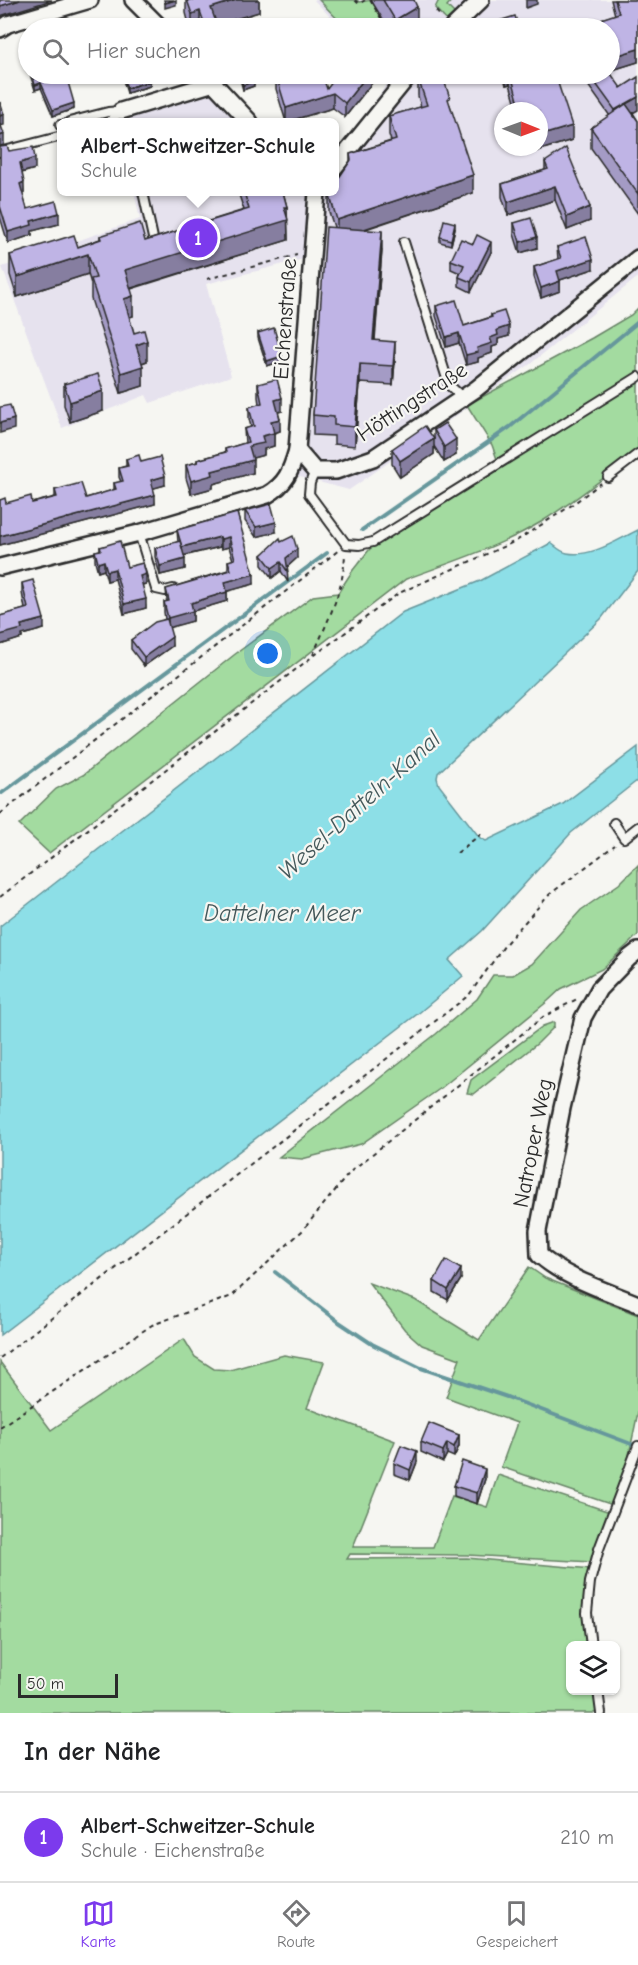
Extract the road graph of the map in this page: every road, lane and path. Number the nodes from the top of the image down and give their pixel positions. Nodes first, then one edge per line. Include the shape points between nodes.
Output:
1 (90, 0) edge
2 (134, 0) edge
3 (355, 0) edge
4 (364, 0) edge
5 (370, 0) edge
6 (481, 0) edge
7 (28, 18) edge
8 (151, 18) edge
9 (381, 18) edge
10 (462, 18) edge
11 (18, 21) edge
12 (0, 29) edge
13 (195, 84) edge
14 (215, 84) edge
15 (402, 84) edge
16 (123, 113) junction
17 (87, 118) edge
18 (116, 118) edge
19 (246, 118) edge
20 (57, 137) edge
21 (0, 152) edge
22 (339, 162) edge
23 (143, 196) edge
24 (317, 196) edge
25 (153, 238) edge
26 (404, 242) dead end
27 (312, 251) junction
28 (638, 258) edge
29 (207, 279) dead end
30 (638, 377) edge
31 (463, 398) junction
32 (297, 450) junction
33 (638, 454) edge
34 (315, 471) junction
35 (608, 477) joint
36 (139, 533) junction
37 (346, 544) junction
38 (0, 567) edge
39 (187, 585) edge
40 (312, 657) junction
41 (0, 814) edge
42 (614, 823) dead end
43 (638, 827) edge
44 (481, 834) dead end
45 (624, 838) junction
46 (456, 853) dead end
47 (0, 897) edge
48 (638, 951) edge
49 (599, 989) junction
50 (638, 1304) edge
51 (0, 1358) edge
52 (0, 1426) edge
53 (638, 1446) edge
54 (590, 1641) edge
55 (599, 1695) edge
56 (601, 1713) edge

1 - 7 street
2 - 8 street
3 - 4 path via 358,4
5 - 9 path
6 - 10 street
11 - 12 street
13 - 16 street
14 - 19 street
15 - 22 street
16 - 17 lane via 108,112
16 - 18 lane
20 - 21 lane
23 - 25 lane
24 - 27 street, Eichenstraße
26 - 31 lane via 449,385
27 - 29 path
27 - 32 street, Eichenstraße
28 - 31 street, Höttingstraße
30 - 37 lane via 374,542
31 - 34 street, Höttingstraße via 373,458 336,471
32 - 34 street
32 - 36 street via 292,470 279,488 267,495
33 - 35 lane
34 - 37 lane via 309,494
35 - 40 path via 516,541 399,593
36 - 38 street
36 - 39 lane via 156,589 165,591
37 - 40 path via 344,574 335,604
37 - 41 path
40 - 47 path
42 - 45 lane
43 - 45 lane
44 - 46 path
45 - 51 path via 550,894 507,942 469,995
48 - 49 street, Natroper Weg
49 - 50 street, Natroper Weg via 583,1018 562,1108 538,1231 539,1255 579,1280
49 - 52 path via 543,1017 350,1172 303,1230 232,1296 152,1325
53 - 54 lane via 590,1582 587,1613
55 - 56 lane

